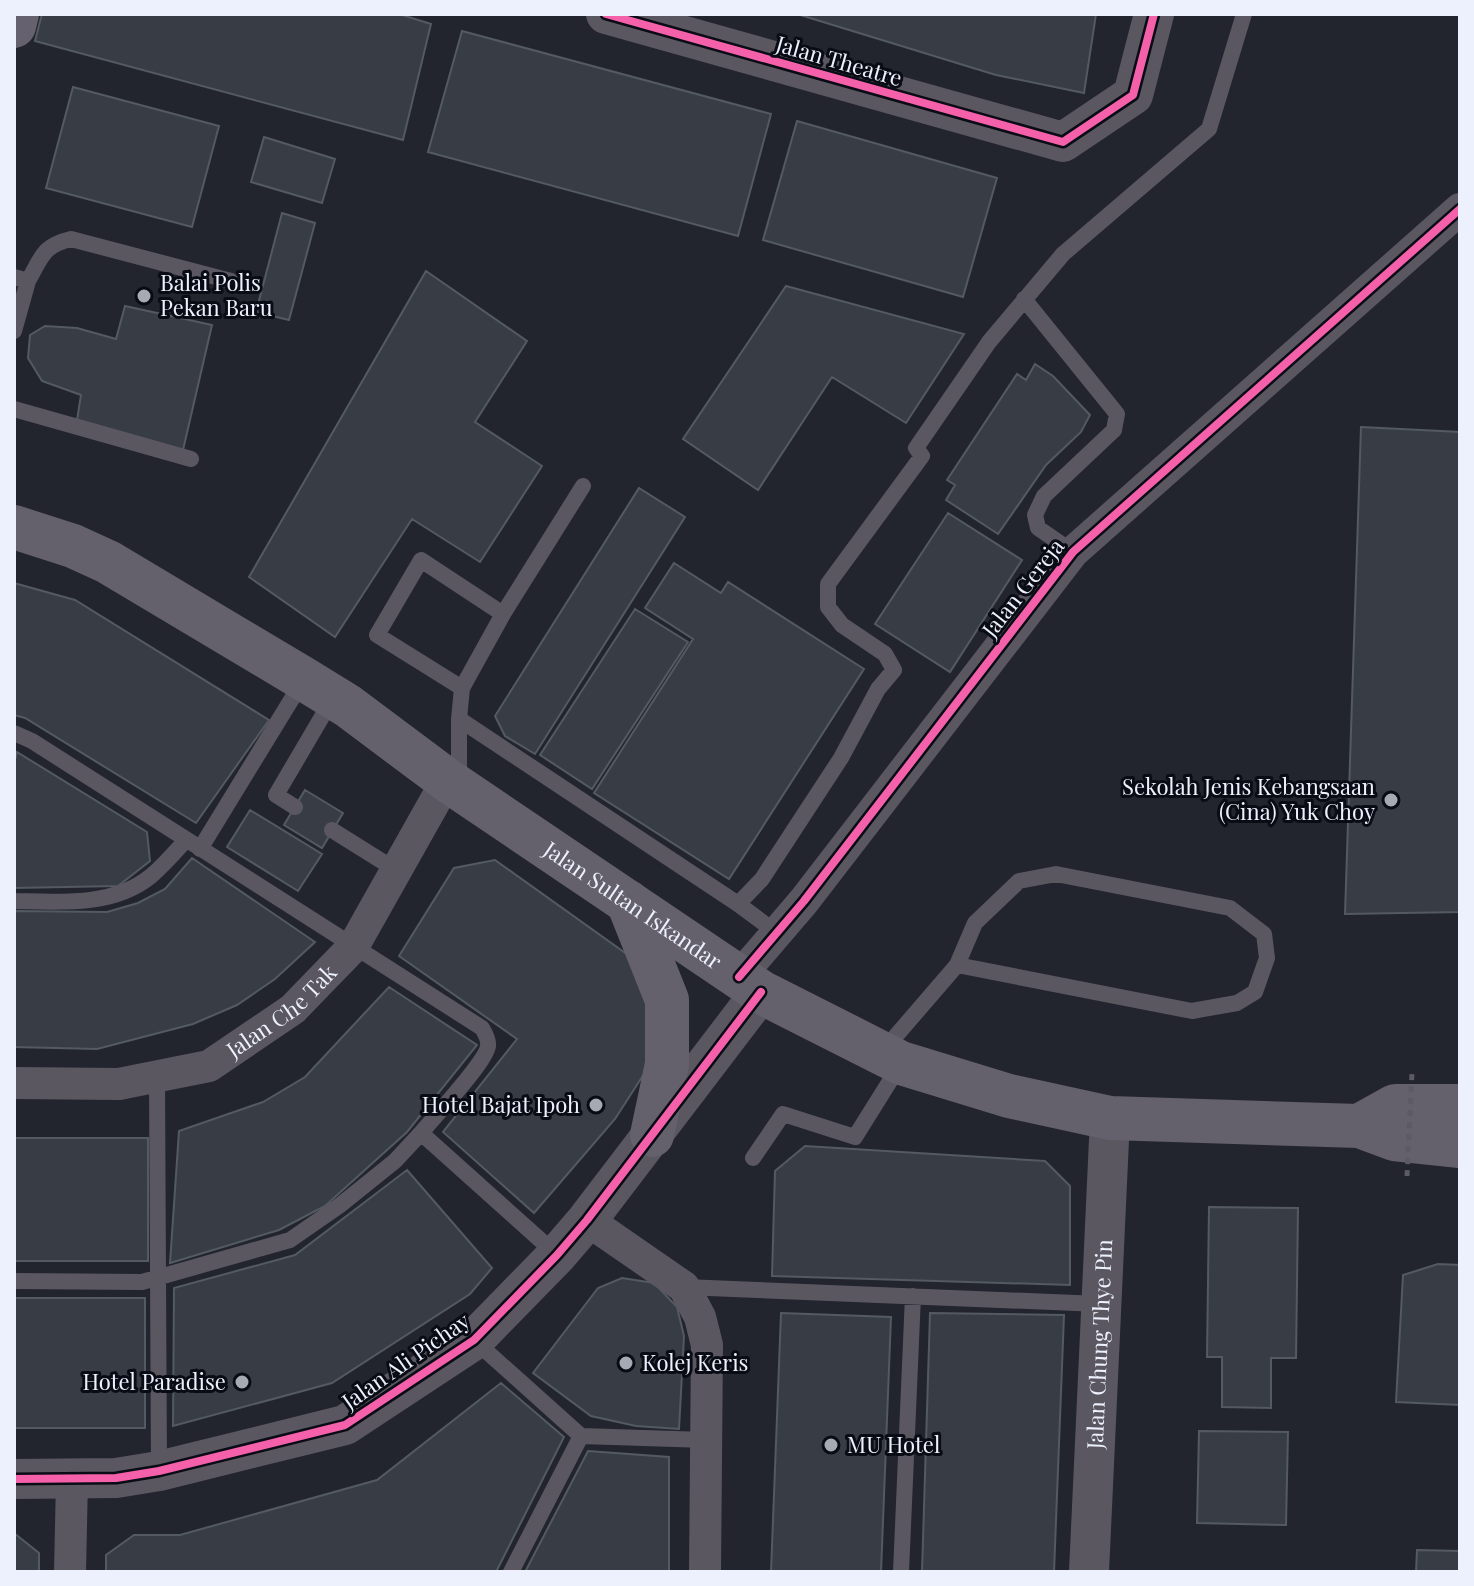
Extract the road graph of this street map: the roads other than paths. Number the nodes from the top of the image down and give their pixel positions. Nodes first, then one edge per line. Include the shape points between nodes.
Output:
1 (17, 14) edge
2 (606, 14) edge
3 (1154, 14) edge
4 (1244, 14) edge
5 (14, 26) edge
6 (1460, 209) edge
7 (21, 279) edge
8 (231, 281) dead end
9 (1024, 299) junction
10 (14, 331) edge
11 (14, 409) edge
12 (191, 459) dead end
13 (583, 486) dead end
14 (14, 527) edge
15 (1073, 552) junction
16 (503, 614) junction
17 (318, 688) junction
18 (462, 688) junction
19 (459, 719) junction
20 (14, 733) edge
21 (453, 785) junction
22 (295, 807) dead end
23 (332, 830) dead end
24 (193, 844) junction
25 (396, 870) junction
26 (14, 901) edge
27 (628, 902) junction
28 (738, 904) junction
29 (777, 933) junction
30 (353, 947) junction
31 (957, 965) junction
32 (750, 984) junction
33 (891, 1058) junction
34 (157, 1077) junction
35 (14, 1083) edge
36 (1460, 1106) edge
37 (1110, 1118) junction
38 (1359, 1126) junction
39 (421, 1133) junction
40 (652, 1135) junction
41 (1460, 1146) edge
42 (753, 1158) dead end
43 (587, 1220) junction
44 (557, 1255) junction
45 (158, 1278) junction
46 (14, 1281) edge
47 (684, 1287) junction
48 (913, 1296) junction
49 (1101, 1304) junction
50 (474, 1340) junction
51 (581, 1436) junction
52 (706, 1440) junction
53 (159, 1471) junction
54 (14, 1479) edge
55 (72, 1480) junction
56 (70, 1572) edge
57 (511, 1572) edge
58 (705, 1572) edge
59 (901, 1572) edge
60 (1089, 1572) edge

1 - 5 main road
2 - 3 street, Jalan Theatre via 1063,142 1133,95
4 - 9 lane via 1209,129 1063,254
6 - 15 street, Jalan Gereja
7 - 8 lane via 46,249 71,239
7 - 10 lane
9 - 15 lane via 1117,414 1114,430 1044,496 1035,515 1038,528
9 - 28 lane via 916,448 922,456 828,584 828,607 842,625 885,654 894,670 762,879
11 - 12 lane
13 - 16 lane
14 - 17 highway, Jalan Sultan Iskandar via 108,562
15 - 29 street, Jalan Gereja
16 - 18 lane
16 - 18 lane via 421,560 377,635
17 - 21 highway, Jalan Sultan Iskandar
17 - 22 lane via 276,795
17 - 24 lane
18 - 19 lane
19 - 21 lane
19 - 28 lane
20 - 24 lane
21 - 25 street, Jalan Che Tak
21 - 27 highway, Jalan Sultan Iskandar
23 - 25 lane
24 - 26 lane via 124,892 93,901
24 - 30 lane
25 - 30 street, Jalan Che Tak
27 - 32 highway, Jalan Sultan Iskandar
27 - 40 highway via 667,1000 667,1064
28 - 29 lane
29 - 32 street, Jalan Gereja
30 - 34 street, Jalan Che Tak via 293,1009 209,1066
30 - 39 lane via 487,1036 480,1062
31 - 31 lane via 975,923 1019,881 1056,874 1230,908 1264,934 1267,958 1255,992 1237,1003 1192,1011
31 - 33 lane
32 - 33 highway, Jalan Sultan Iskandar
32 - 40 street, Jalan Ali Pichay
33 - 37 highway, Jalan Sultan Iskandar via 1009,1096
33 - 42 lane via 855,1137 783,1114
34 - 35 street, Jalan Che Tak via 119,1084
34 - 45 lane
36 - 38 highway via 1395,1106
37 - 38 highway, Jalan Sultan Iskandar
37 - 49 street, Jalan Chung Thye Pin
38 - 41 highway, Jalan Sultan Iskandar via 1394,1139
39 - 44 lane
39 - 45 lane via 384,1170 290,1240
40 - 43 street, Jalan Ali Pichay
43 - 44 street, Jalan Ali Pichay
43 - 47 street
44 - 50 street, Jalan Ali Pichay
45 - 46 lane
45 - 53 lane
47 - 48 lane
47 - 52 street via 707,1345
48 - 49 lane
48 - 59 lane
49 - 60 street, Jalan Chung Thye Pin
50 - 51 lane
50 - 53 street, Jalan Ali Pichay via 345,1425
51 - 52 lane
51 - 57 lane
52 - 58 street
53 - 55 street, Jalan Ali Pichay
54 - 55 street, Jalan Ali Pichay
55 - 56 street

